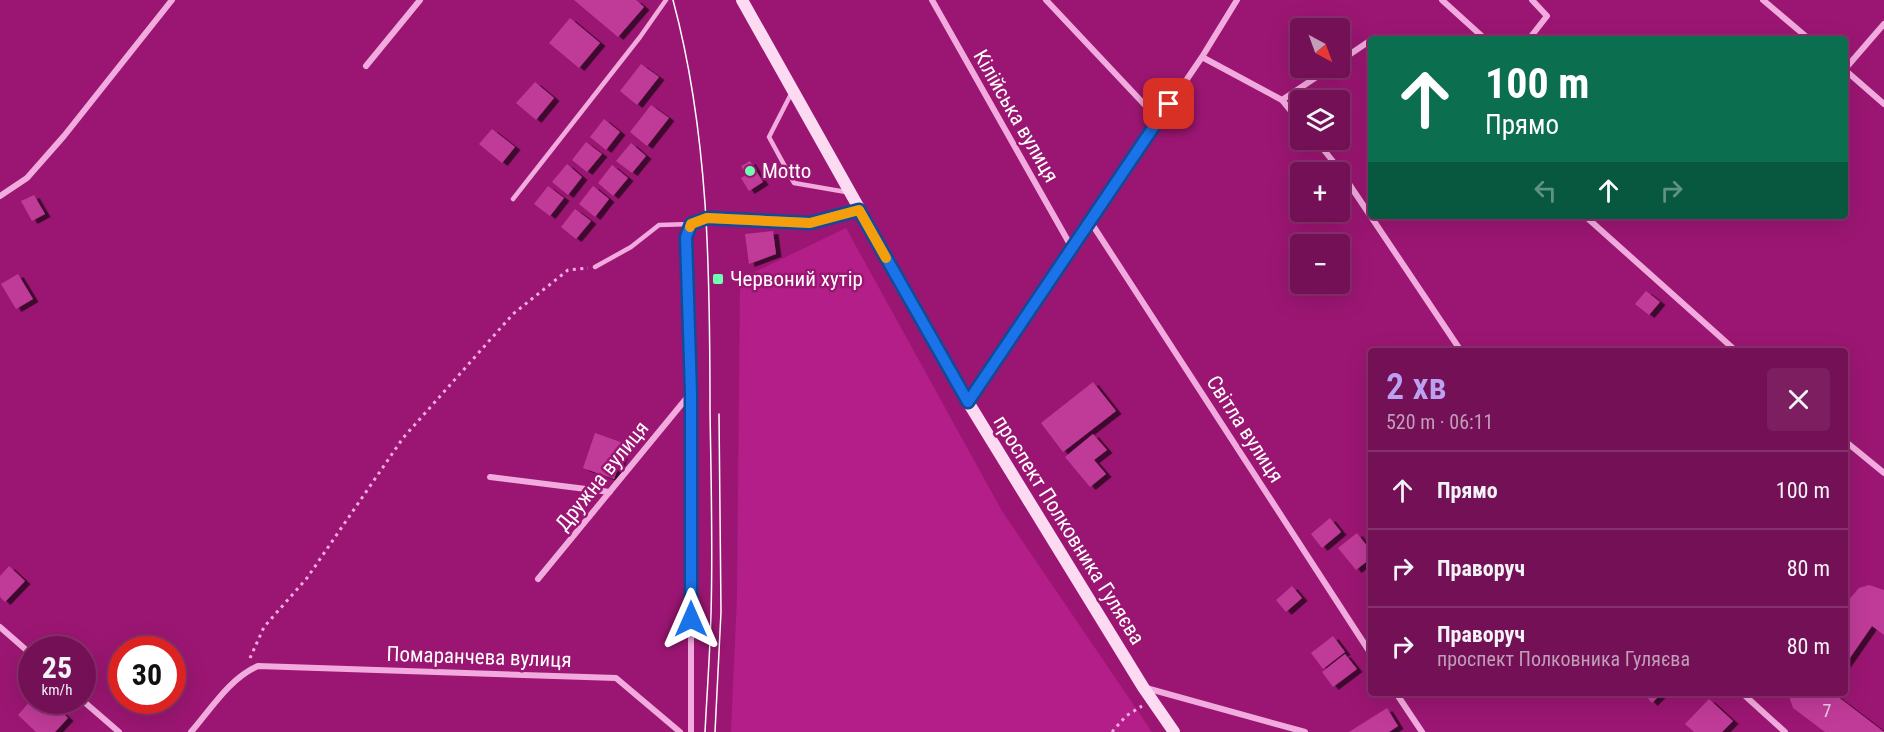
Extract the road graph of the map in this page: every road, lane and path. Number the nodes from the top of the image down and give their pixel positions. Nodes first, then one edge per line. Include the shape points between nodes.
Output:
1 (172, 0) edge
2 (420, 0) edge
3 (666, 0) edge
4 (742, 0) edge
5 (932, 0) edge
6 (1046, 0) edge
7 (1237, 0) edge
8 (1442, 0) edge
9 (1454, 0) edge
10 (1532, 0) edge
11 (1762, 0) edge
12 (1449, 6) junction
13 (1884, 24) edge
14 (1482, 36) edge
15 (1531, 36) edge
16 (1805, 36) edge
17 (1368, 42) edge
18 (1350, 54) edge
19 (1202, 57) junction
20 (366, 66) dead end
21 (1848, 66) edge
22 (1848, 72) edge
23 (1315, 78) edge
24 (793, 91) junction
25 (1282, 100) junction
26 (1884, 104) edge
27 (1290, 110) edge
28 (1159, 120) junction
29 (1324, 150) edge
30 (850, 193) junction
31 (0, 196) edge
32 (513, 199) dead end
33 (859, 210) junction
34 (1368, 212) edge
35 (1373, 219) edge
36 (1588, 219) edge
37 (1090, 221) junction
38 (691, 224) junction
39 (1072, 248) junction
40 (595, 267) joint
41 (1459, 348) edge
42 (1733, 348) edge
43 (691, 393) junction
44 (968, 402) junction
45 (1848, 443) edge
46 (1884, 473) edge
47 (490, 477) dead end
48 (610, 492) junction
49 (538, 579) dead end
50 (0, 627) edge
51 (18, 643) edge
52 (1368, 649) edge
53 (245, 671) junction
54 (1143, 687) junction
55 (1398, 696) edge
56 (1745, 696) edge
57 (1152, 700) junction
58 (96, 712) edge
59 (119, 732) edge
60 (191, 732) edge
61 (680, 732) edge
62 (691, 732) edge
63 (1112, 732) edge
64 (1174, 732) edge
65 (1305, 732) edge
66 (1422, 732) edge
67 (1785, 732) edge

1 - 31 street via 64,136 27,178
2 - 20 street
3 - 32 lane
4 - 24 main road, проспект Полковника Гуляєва
5 - 39 street, Кілійська вулиця
6 - 28 street
7 - 19 street
8 - 12 street
9 - 12 street
10 - 15 street via 1547,16
11 - 16 street
12 - 14 street
13 - 21 street
17 - 18 street
19 - 25 street
19 - 28 street
22 - 26 street
23 - 25 street
24 - 30 main road, проспект Полковника Гуляєва
24 - 30 lane via 770,137 795,183
25 - 27 street
28 - 37 street
29 - 34 street
30 - 33 main road, проспект Полковника Гуляєва
33 - 38 street via 810,223 707,218
33 - 44 main road, проспект Полковника Гуляєва
35 - 41 street
36 - 42 street
37 - 39 street
37 - 52 street, Світла вулиця
38 - 40 lane via 659,225 631,248
38 - 43 street via 686,237
39 - 44 street
40 - 53 path via 568,270 513,314 403,438 307,578 264,627
43 - 48 street, Дружна вулиця
43 - 62 street
44 - 54 main road, проспект Полковника Гуляєва
45 - 46 street
47 - 48 street
48 - 49 street, Дружна вулиця
50 - 51 street
53 - 60 street
53 - 61 street, Помаранчева вулиця via 258,666 616,678
54 - 57 main road, проспект Полковника Гуляєва
54 - 65 street
55 - 66 street
56 - 67 street
57 - 63 path via 1126,716
57 - 64 main road, проспект Полковника Гуляєва
58 - 59 street

